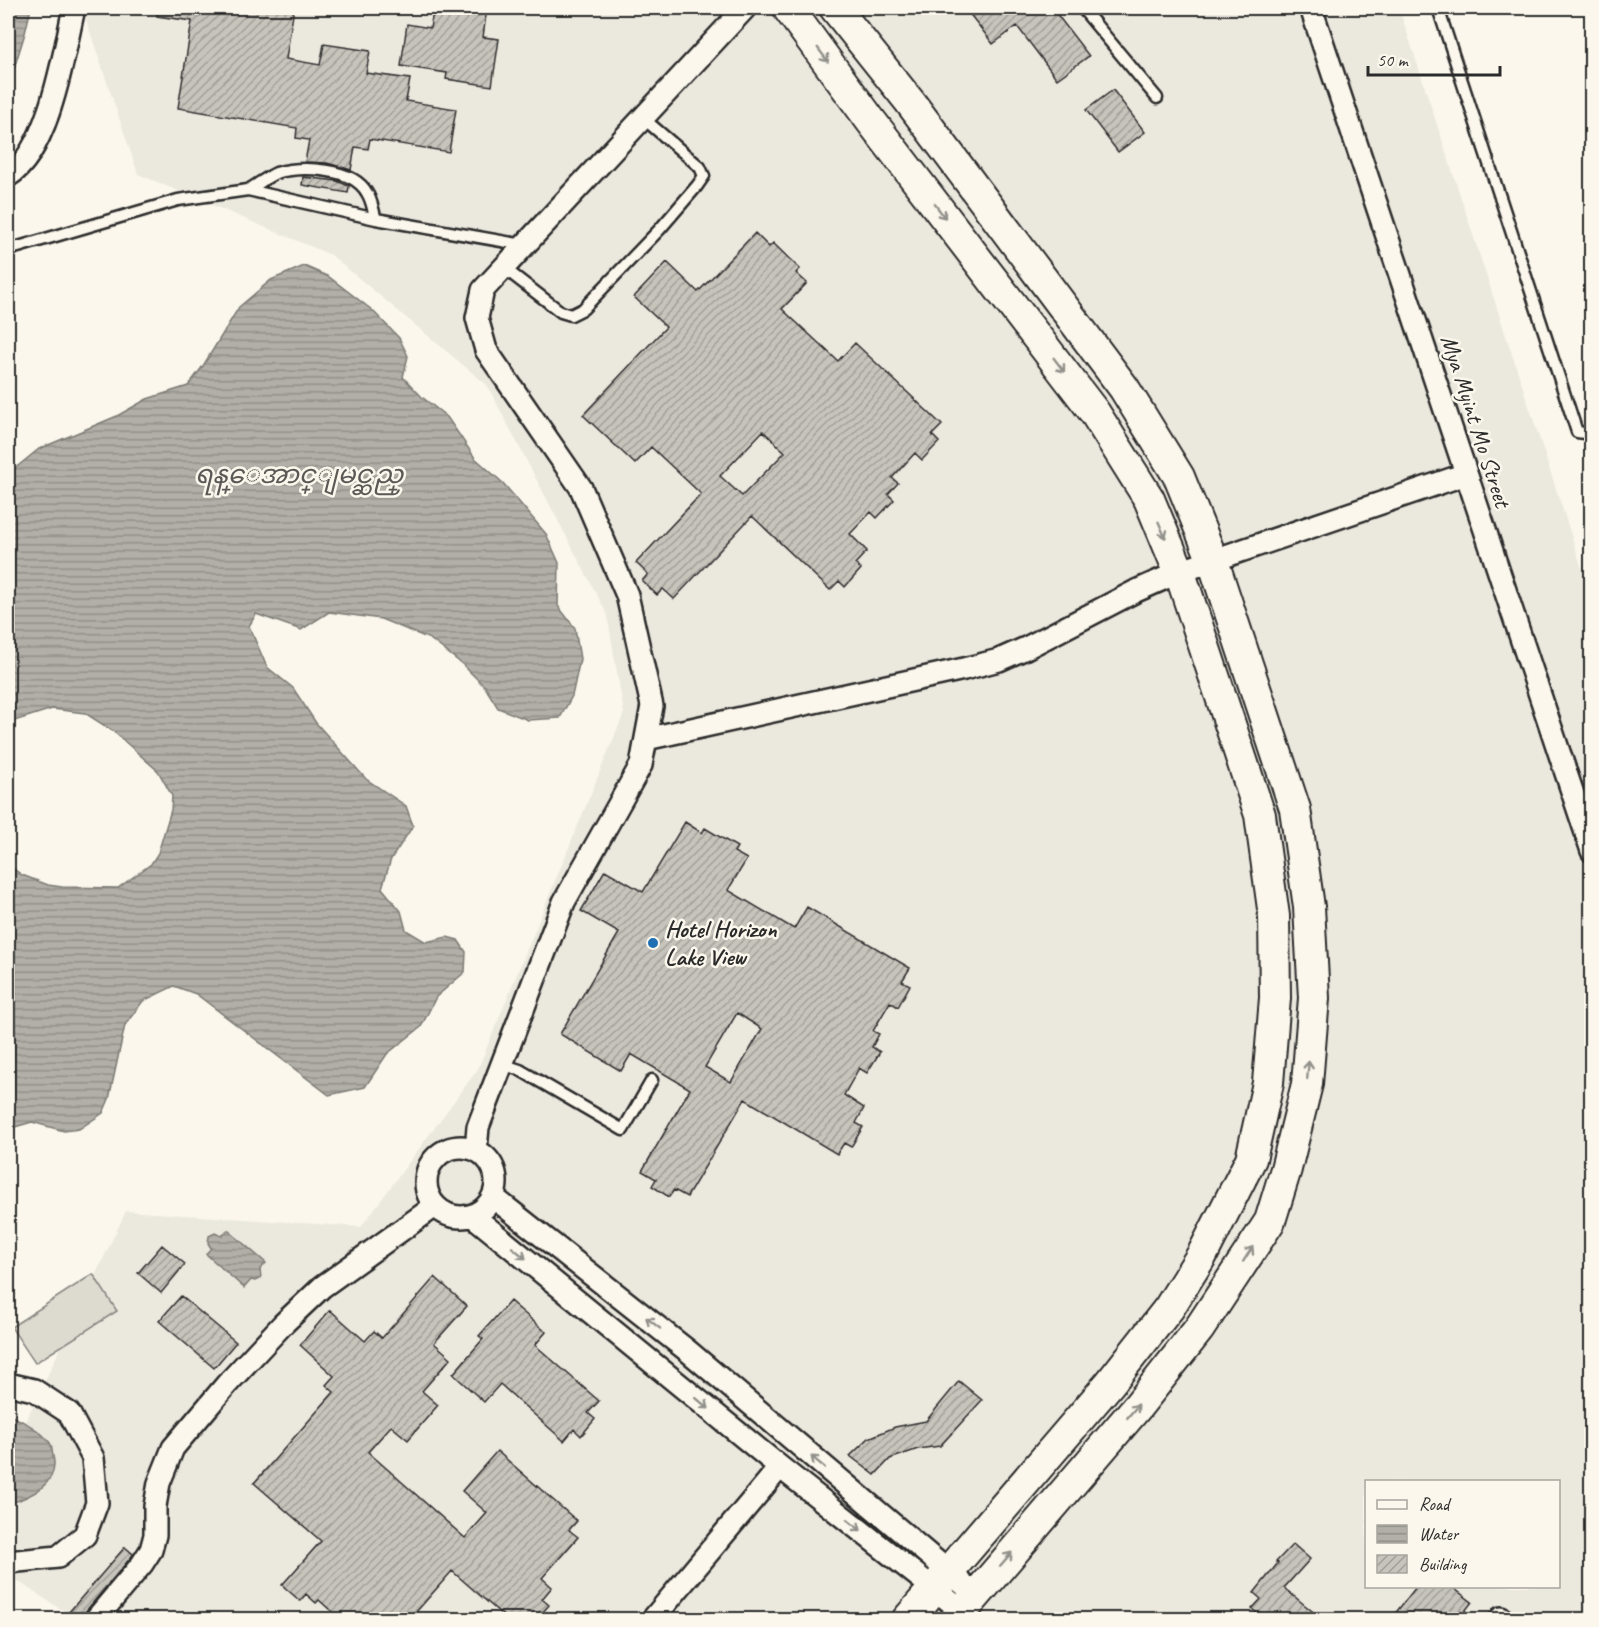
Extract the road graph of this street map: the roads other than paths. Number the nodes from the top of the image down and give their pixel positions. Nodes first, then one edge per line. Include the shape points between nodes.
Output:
1 (74, 8) edge
2 (745, 8) edge
3 (788, 8) edge
4 (835, 8) edge
5 (1082, 8) edge
6 (1311, 8) edge
7 (1438, 8) edge
8 (1157, 98) dead end
9 (643, 118) junction
10 (8, 176) edge
11 (248, 190) junction
12 (376, 219) junction
13 (524, 246) junction
14 (8, 250) edge
15 (504, 268) junction
16 (1592, 434) edge
17 (1466, 474) junction
18 (1214, 561) junction
19 (1179, 572) junction
20 (646, 739) junction
21 (1592, 851) edge
22 (502, 1064) junction
23 (651, 1080) dead end
24 (476, 1150) junction
25 (493, 1197) junction
26 (435, 1206) junction
27 (473, 1216) junction
28 (688, 1351) junction
29 (668, 1374) junction
30 (8, 1384) edge
31 (780, 1467) junction
32 (8, 1562) edge
33 (941, 1580) junction
34 (964, 1608) edge
35 (95, 1620) edge
36 (652, 1620) edge
37 (907, 1620) edge

1 - 10 street via 49,112 28,158
2 - 9 street
3 -> 19 main road via 1095,413 1149,499
4 - 18 main road via 1124,388 1179,477
5 - 8 lane
6 - 17 street, Mya Myint Mo Street
7 - 16 lane via 1577,432
9 - 13 street
9 - 15 lane via 700,167 704,176 660,229 583,309 571,315 561,312
11 - 12 lane
11 - 12 lane via 275,174 299,169 327,170 355,180 367,191
11 - 14 lane via 178,200
12 - 13 lane
13 - 15 street
15 - 20 street via 483,290 477,318 486,350 581,488 627,595 651,706
17 - 18 street
17 - 21 street, Mya Myint Mo Street
18 - 19 street
34 -> 18 main road via 1199,1329 1270,1221 1307,1084 1314,998 1309,907 1295,809
19 - 20 street via 999,660
19 - 33 main road via 1260,815 1274,916 1275,998 1268,1083 1254,1149 1202,1256 1170,1308
20 - 22 street via 641,765 564,902
22 - 23 lane via 520,1070 622,1130
22 - 24 street via 478,1126
24 - 25 street via 495,1170
24 - 26 street via 449,1149 437,1156 426,1180
25 - 27 street via 485,1209
28 -> 25 street
26 - 27 street via 446,1214
26 - 35 street via 322,1287 283,1323 173,1448 159,1483 151,1550
27 -> 29 street
28 - 29 street
33 -> 28 street
29 -> 31 street
30 - 32 street via 34,1390 69,1413 93,1458 97,1503 85,1535 58,1557
31 -> 33 street
31 - 36 street
33 - 34 street
33 - 37 main road

